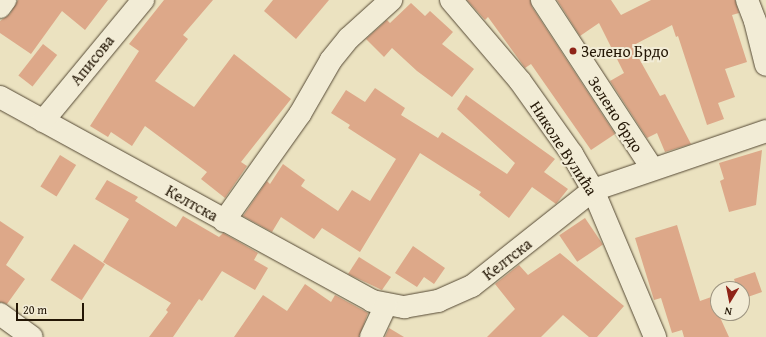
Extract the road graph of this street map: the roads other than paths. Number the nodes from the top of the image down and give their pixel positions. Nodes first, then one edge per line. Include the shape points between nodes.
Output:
1 (5, 0) edge
2 (142, 0) edge
3 (391, 0) edge
4 (451, 0) edge
5 (542, 0) edge
6 (747, 0) edge
7 (0, 7) edge
8 (766, 65) edge
9 (0, 97) edge
10 (43, 121) junction
11 (766, 131) edge
12 (652, 168) junction
13 (594, 190) junction
14 (224, 221) junction
15 (386, 305) junction
16 (0, 314) edge
17 (32, 337) edge
18 (371, 337) edge
19 (655, 337) edge

1 - 7 street
2 - 10 street, Аписова
3 - 14 street via 349,38 331,60 300,114
4 - 13 street, Николе Вулића via 552,123
5 - 12 street, Зелено брдо
6 - 8 street via 755,20
9 - 10 street, Келтска
10 - 14 street, Келтска
11 - 12 street, Келтска
12 - 13 street, Келтска
13 - 15 street, Келтска via 472,286 456,295 419,306
13 - 19 street, Николе Вулића
14 - 15 street, Келтска via 372,301
15 - 18 street
16 - 17 street

